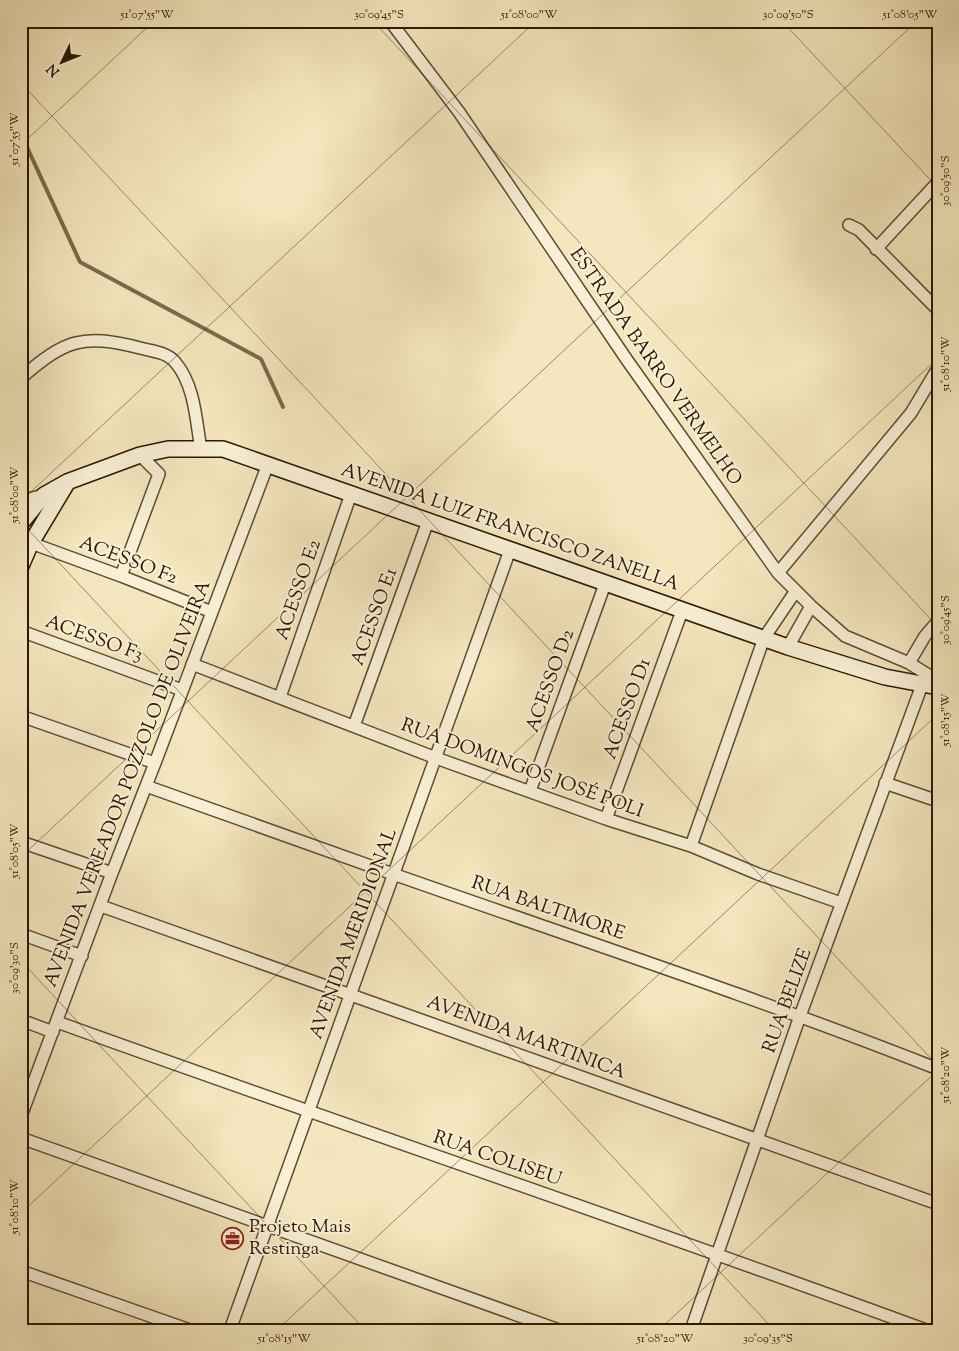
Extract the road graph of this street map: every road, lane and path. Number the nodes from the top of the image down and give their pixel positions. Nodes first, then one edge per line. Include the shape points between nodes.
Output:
1 (390, 21) edge
2 (938, 182) edge
3 (848, 225) dead end
4 (876, 249) junction
5 (938, 310) edge
6 (938, 368) edge
7 (21, 378) edge
8 (201, 450) junction
9 (140, 455) junction
10 (268, 464) junction
11 (351, 494) junction
12 (50, 499) junction
13 (21, 500) edge
14 (428, 520) junction
15 (21, 523) edge
16 (31, 543) junction
17 (510, 550) junction
18 (21, 566) edge
19 (778, 573) junction
20 (121, 576) junction
21 (605, 584) junction
22 (795, 592) junction
23 (811, 606) junction
24 (682, 611) junction
25 (212, 612) junction
26 (938, 621) edge
27 (21, 632) edge
28 (764, 638) junction
29 (788, 647) junction
30 (909, 663) junction
31 (192, 664) junction
32 (938, 681) edge
33 (922, 685) junction
34 (938, 688) edge
35 (182, 690) junction
36 (280, 697) junction
37 (21, 716) edge
38 (354, 726) junction
39 (436, 758) junction
40 (155, 763) junction
41 (885, 783) junction
42 (146, 786) junction
43 (530, 791) junction
44 (938, 801) edge
45 (606, 819) junction
46 (21, 842) edge
47 (691, 846) junction
48 (112, 873) junction
49 (393, 874) junction
50 (842, 903) junction
51 (101, 906) junction
52 (21, 934) edge
53 (82, 956) junction
54 (351, 994) junction
55 (800, 1016) junction
56 (21, 1020) edge
57 (55, 1027) junction
58 (938, 1069) edge
59 (308, 1112) junction
60 (21, 1116) edge
61 (21, 1138) edge
62 (758, 1139) junction
63 (938, 1204) edge
64 (268, 1225) junction
65 (718, 1254) junction
66 (21, 1271) edge
67 (190, 1330) edge
68 (230, 1330) edge
69 (559, 1330) edge
70 (690, 1330) edge
71 (926, 1330) edge

1 - 19 street, ESTRADA BARRO VERMELHO via 459,112 627,360
2 - 4 street
3 - 4 street via 859,230
4 - 5 street
6 - 19 street via 911,413
7 - 8 street via 62,347 82,340 114,341 165,354 175,361 188,384
8 - 9 street, AVENIDA LUIZ FRANCISCO ZANELLA via 168,449
8 - 10 street, AVENIDA LUIZ FRANCISCO ZANELLA via 223,450
9 - 12 street, AVENIDA LUIZ FRANCISCO ZANELLA via 67,482
9 - 20 street via 159,474
10 - 11 street, AVENIDA LUIZ FRANCISCO ZANELLA
10 - 25 street, AVENIDA VEREADOR POZZOLO DE OLIVEIRA
11 - 14 street, AVENIDA LUIZ FRANCISCO ZANELLA
11 - 36 street, ACESSO E2
12 - 13 street
12 - 15 street, AVENIDA LUIZ FRANCISCO ZANELLA
12 - 16 street, AVENIDA LUIZ FRANCISCO ZANELLA
14 - 17 street, AVENIDA LUIZ FRANCISCO ZANELLA
14 - 38 street, ACESSO E1
16 - 18 street, AVENIDA LUIZ FRANCISCO ZANELLA
16 - 20 street, ACESSO F2
17 - 21 street, AVENIDA LUIZ FRANCISCO ZANELLA
17 - 39 street, AVENIDA MERIDIONAL
19 - 22 street, ESTRADA BARRO VERMELHO
20 - 25 street, ACESSO F2
21 - 24 street, AVENIDA LUIZ FRANCISCO ZANELLA
21 - 43 street, ACESSO D2
22 - 23 street, ESTRADA BARRO VERMELHO
22 - 28 street
23 - 29 street
23 - 30 street, ESTRADA BARRO VERMELHO via 845,636
24 - 28 street, AVENIDA LUIZ FRANCISCO ZANELLA
24 - 45 street, ACESSO D1
25 - 31 street, AVENIDA VEREADOR POZZOLO DE OLIVEIRA
26 - 30 street
27 - 35 street, ACESSO F3
28 - 29 street, AVENIDA LUIZ FRANCISCO ZANELLA
28 - 47 street
29 - 33 street, AVENIDA LUIZ FRANCISCO ZANELLA
30 - 32 street, ESTRADA BARRO VERMELHO
31 - 35 street, AVENIDA VEREADOR POZZOLO DE OLIVEIRA
31 - 36 street, RUA DOMINGOS JOSÉ POLI
33 - 34 street, AVENIDA LUIZ FRANCISCO ZANELLA
33 - 41 street, RUA BELIZE
35 - 40 street, AVENIDA VEREADOR POZZOLO DE OLIVEIRA
36 - 38 street, RUA DOMINGOS JOSÉ POLI
37 - 40 street
38 - 39 street, RUA DOMINGOS JOSÉ POLI
39 - 43 street, RUA DOMINGOS JOSÉ POLI
39 - 49 street, AVENIDA MERIDIONAL
40 - 42 street, AVENIDA VEREADOR POZZOLO DE OLIVEIRA
41 - 44 street
41 - 50 street, RUA BELIZE
42 - 48 street, AVENIDA VEREADOR POZZOLO DE OLIVEIRA
42 - 49 street, RUA BALTIMORE
43 - 45 street, RUA DOMINGOS JOSÉ POLI
45 - 47 street, RUA DOMINGOS JOSÉ POLI
46 - 48 street
47 - 50 street, RUA DOMINGOS JOSÉ POLI via 758,874
48 - 51 street, AVENIDA VEREADOR POZZOLO DE OLIVEIRA
49 - 54 street, AVENIDA MERIDIONAL
49 - 55 street, RUA BALTIMORE
50 - 55 street, RUA BELIZE
51 - 53 street, AVENIDA VEREADOR POZZOLO DE OLIVEIRA
51 - 54 street, AVENIDA MARTINICA
52 - 53 street
53 - 57 street, AVENIDA VEREADOR POZZOLO DE OLIVEIRA
54 - 59 street, AVENIDA MERIDIONAL
54 - 62 street, AVENIDA MARTINICA
55 - 58 street, RUA BALTIMORE
55 - 62 street, RUA BELIZE
56 - 57 street, RUA COLISEU
57 - 59 street, RUA COLISEU
57 - 60 street, AVENIDA VEREADOR POZZOLO DE OLIVEIRA
59 - 64 street, AVENIDA MERIDIONAL
59 - 65 street, RUA COLISEU
61 - 64 street
62 - 63 street, AVENIDA MARTINICA
62 - 65 street, RUA BELIZE
64 - 68 street, AVENIDA MERIDIONAL
64 - 69 street
65 - 70 street, RUA BELIZE
65 - 71 street, RUA COLISEU
66 - 67 street

